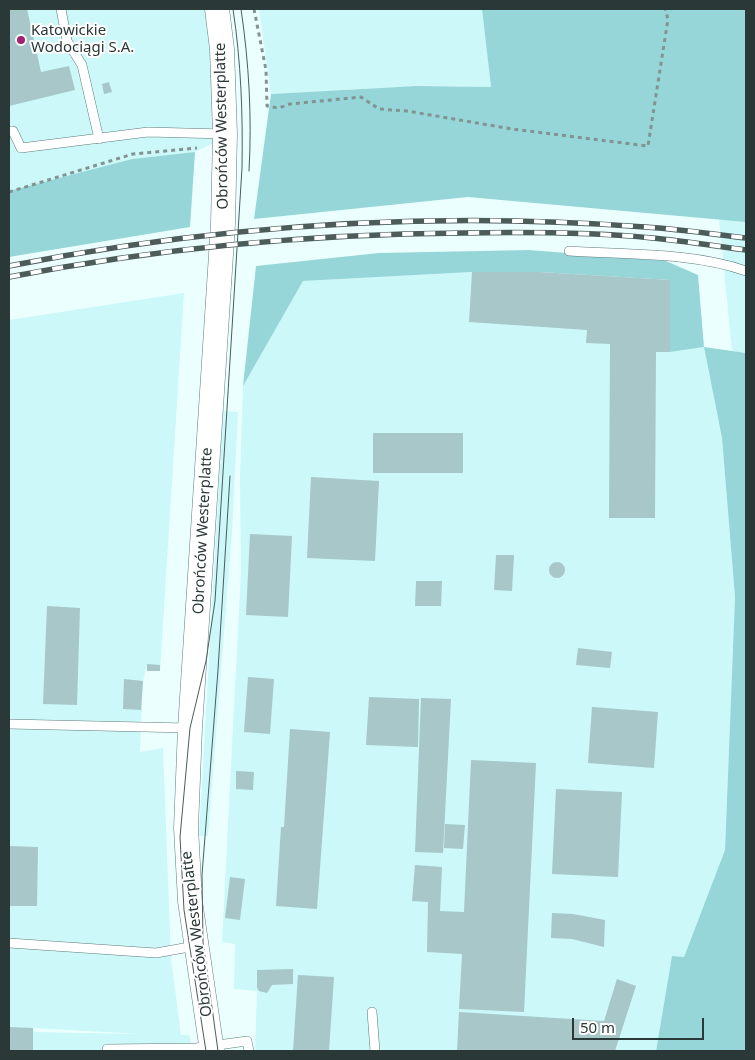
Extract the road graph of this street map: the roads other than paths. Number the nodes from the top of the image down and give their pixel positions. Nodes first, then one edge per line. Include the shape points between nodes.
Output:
1 (60, 9) edge
2 (217, 9) edge
3 (9, 131) edge
4 (225, 134) junction
5 (99, 139) junction
6 (569, 251) dead end
7 (746, 271) edge
8 (9, 724) edge
9 (190, 728) junction
10 (9, 943) edge
11 (195, 946) junction
12 (372, 1012) dead end
13 (107, 1049) dead end
14 (212, 1049) edge
15 (249, 1051) edge
16 (375, 1051) edge

1 - 5 lane via 67,41 82,65
2 - 4 street, Obrońców Westerplatte
3 - 5 lane via 13,131 21,148
4 - 5 lane via 148,132
4 - 9 street, Obrońców Westerplatte via 223,224
6 - 7 lane via 695,260
8 - 9 lane
9 - 11 street, Obrońców Westerplatte via 186,858
10 - 11 lane via 156,953
11 - 14 street, Obrońców Westerplatte
12 - 16 lane
13 - 14 lane
14 - 15 lane via 247,1041

